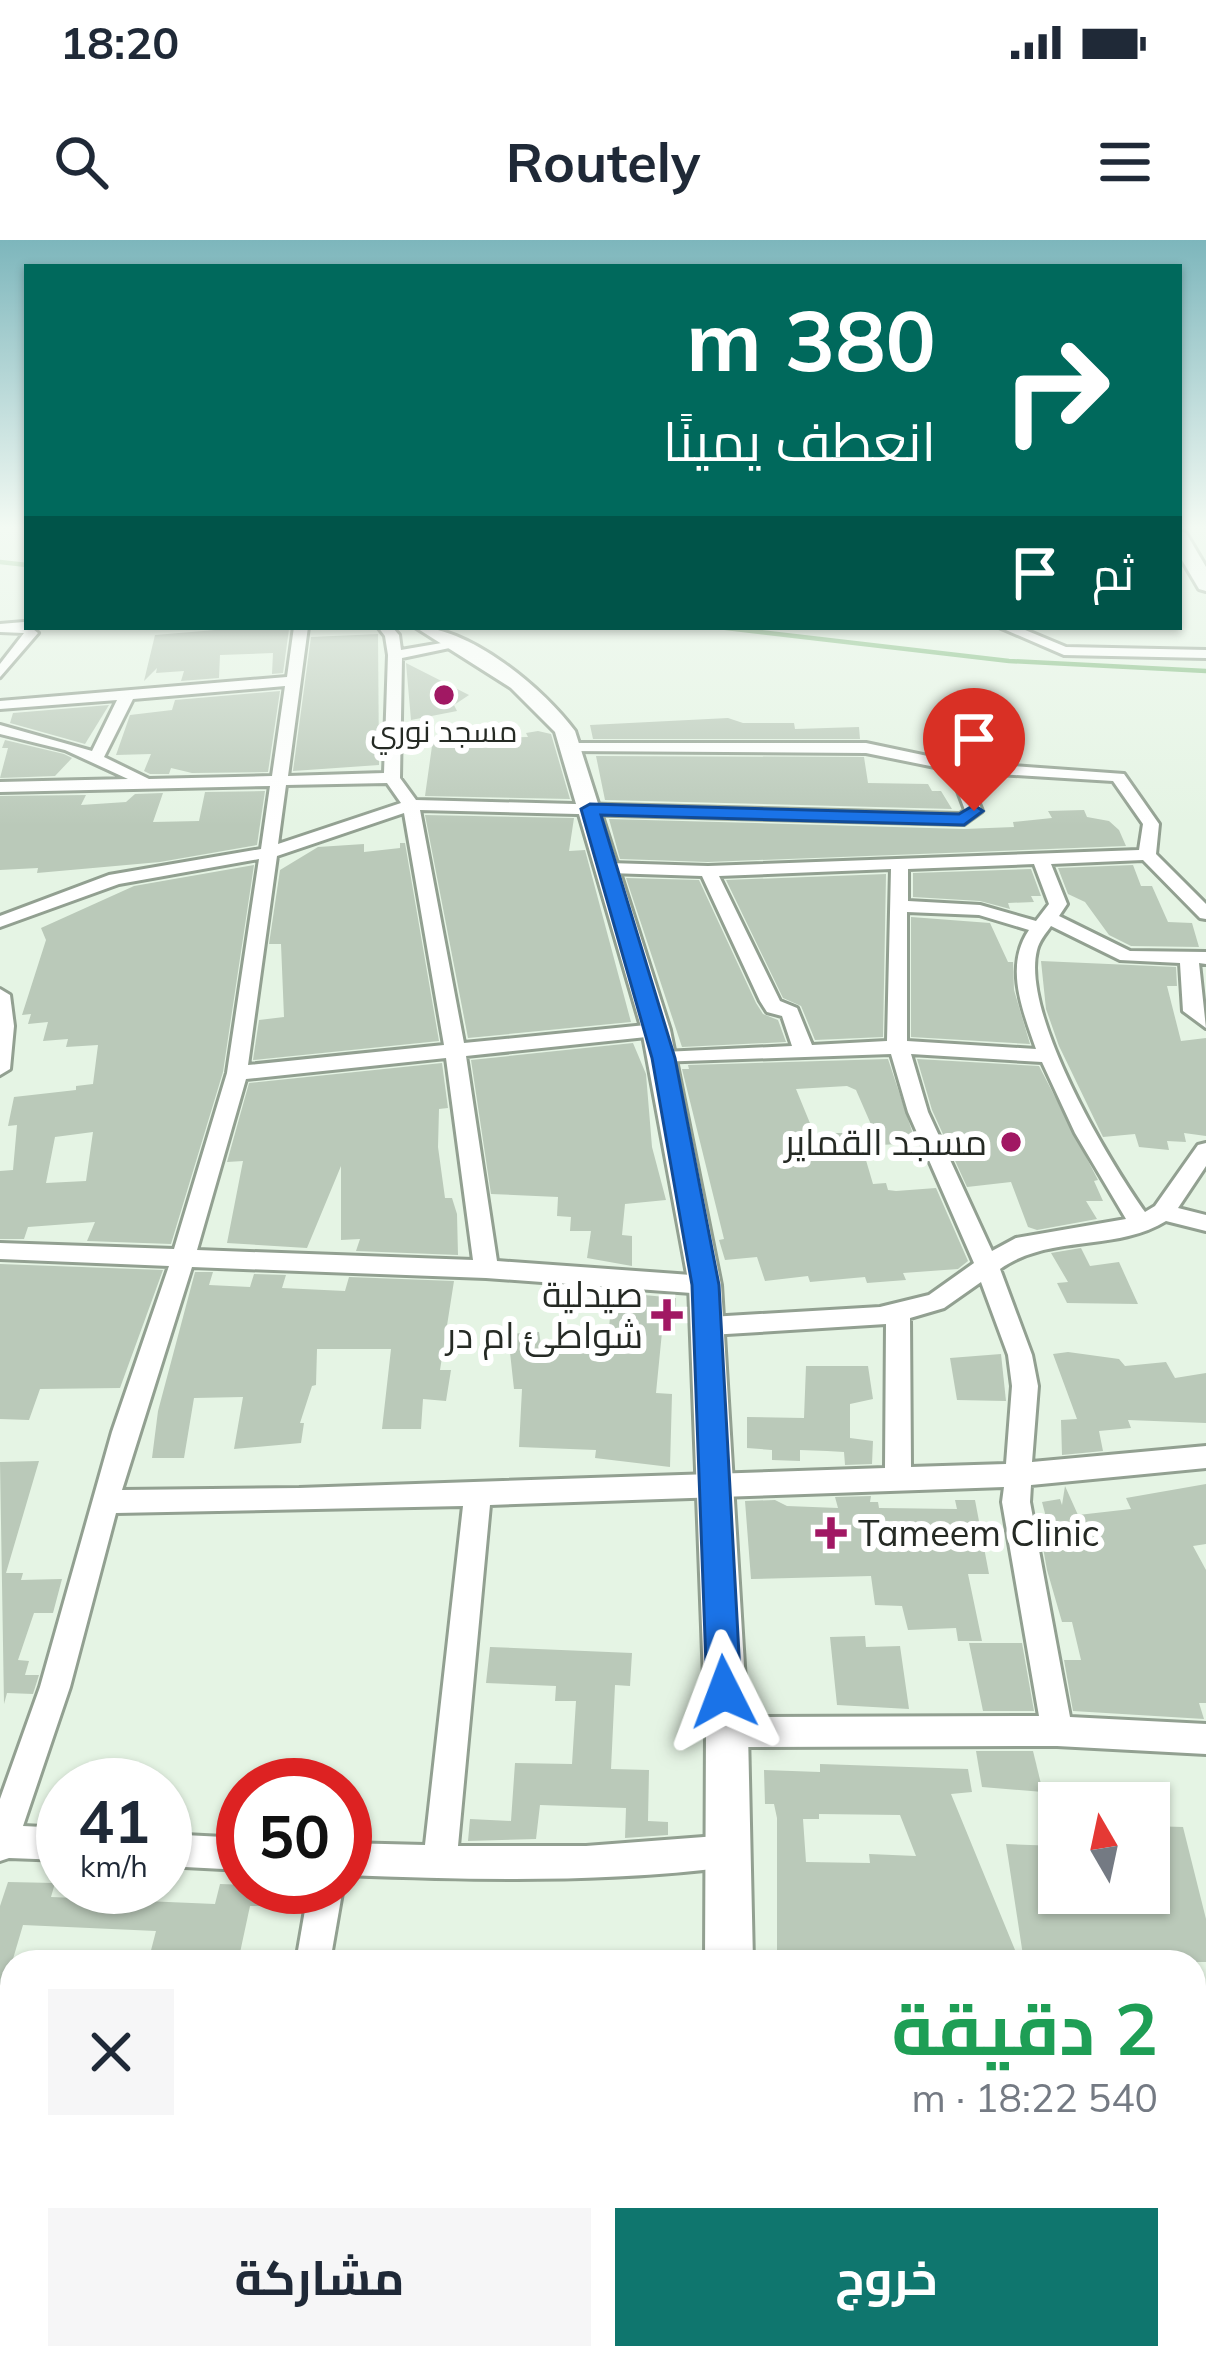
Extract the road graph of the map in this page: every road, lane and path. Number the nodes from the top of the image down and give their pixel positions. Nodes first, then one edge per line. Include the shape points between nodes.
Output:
1 (28, 630) edge
2 (301, 630) edge
3 (387, 630) edge
4 (430, 630) edge
5 (1013, 630) edge
6 (454, 643) junction
7 (1206, 654) edge
8 (394, 655) junction
9 (0, 673) edge
10 (294, 681) junction
11 (127, 695) junction
12 (0, 705) edge
13 (0, 729) edge
14 (572, 748) junction
15 (95, 760) junction
16 (956, 767) junction
17 (392, 778) junction
18 (281, 781) junction
19 (149, 784) junction
20 (0, 787) edge
21 (411, 805) junction
22 (590, 809) junction
23 (271, 852) junction
24 (1147, 855) junction
25 (1040, 858) junction
26 (900, 863) junction
27 (609, 868) junction
28 (708, 871) junction
29 (900, 906) junction
30 (1206, 914) edge
31 (0, 922) edge
32 (1044, 923) junction
33 (1197, 959) edge
34 (0, 994) edge
35 (1206, 1022) edge
36 (2, 1026) edge
37 (660, 1044) junction
38 (897, 1047) junction
39 (455, 1049) junction
40 (804, 1050) junction
41 (1050, 1056) junction
42 (0, 1069) edge
43 (237, 1073) junction
44 (1206, 1150) edge
45 (1153, 1219) junction
46 (1206, 1223) edge
47 (0, 1252) edge
48 (184, 1256) junction
49 (988, 1268) junction
50 (486, 1269) junction
51 (706, 1285) junction
52 (898, 1314) junction
53 (710, 1326) junction
54 (1206, 1456) edge
55 (1016, 1475) junction
56 (898, 1479) junction
57 (712, 1484) junction
58 (478, 1491) junction
59 (108, 1502) junction
60 (1058, 1731) junction
61 (727, 1732) junction
62 (1206, 1738) edge
63 (1, 1843) edge
64 (36, 1844) edge
65 (730, 1851) junction
66 (372, 1860) edge
67 (440, 1862) junction
68 (321, 1914) edge
69 (315, 1950) edge
70 (729, 1950) edge

1 - 9 street
2 - 10 street
3 - 8 street
4 - 6 main road
5 - 7 street via 1064,651
6 - 8 street
6 - 14 main road via 527,688
8 - 17 street
10 - 11 street
10 - 18 street
11 - 12 street
11 - 15 street
13 - 15 street
14 - 16 street via 866,748
14 - 22 main road
15 - 19 street
16 - 22 street via 974,811 964,819
16 - 24 street via 1118,777 1151,824
17 - 18 street
17 - 21 street
18 - 19 street
18 - 23 street
19 - 20 street
21 - 22 street
21 - 23 street
21 - 39 street
22 - 27 main road
23 - 31 street via 115,878
23 - 43 street
24 - 25 street
24 - 30 street
25 - 26 street
25 - 32 street via 1058,898
26 - 28 street
26 - 29 street
27 - 28 street
27 - 37 main road
28 - 40 street via 774,1008 790,1012
29 - 32 street
29 - 38 street
32 - 33 street via 1127,956
32 - 41 street via 1026,965
33 - 35 street via 1193,1011
34 - 36 street
36 - 42 street
37 - 39 street
37 - 40 street
37 - 51 main road
38 - 40 street
38 - 41 street
38 - 49 street
39 - 43 street
39 - 50 street
41 - 45 street via 1095,1156
43 - 48 street
44 - 45 street
45 - 46 street
45 - 49 street via 1016,1246
47 - 48 street
48 - 50 street
48 - 59 street
49 - 52 street via 945,1298
49 - 55 street via 1023,1370
50 - 51 street
51 - 53 main road
52 - 53 street
52 - 56 street
53 - 57 main road
54 - 55 street
55 - 56 street
55 - 60 street
56 - 57 street
57 - 58 street
57 - 61 main road
58 - 59 street
58 - 67 street
59 - 63 street
60 - 61 street
60 - 62 street
61 - 65 main road
63 - 64 street
65 - 67 street via 628,1862
65 - 70 main road
66 - 67 street
68 - 69 street

